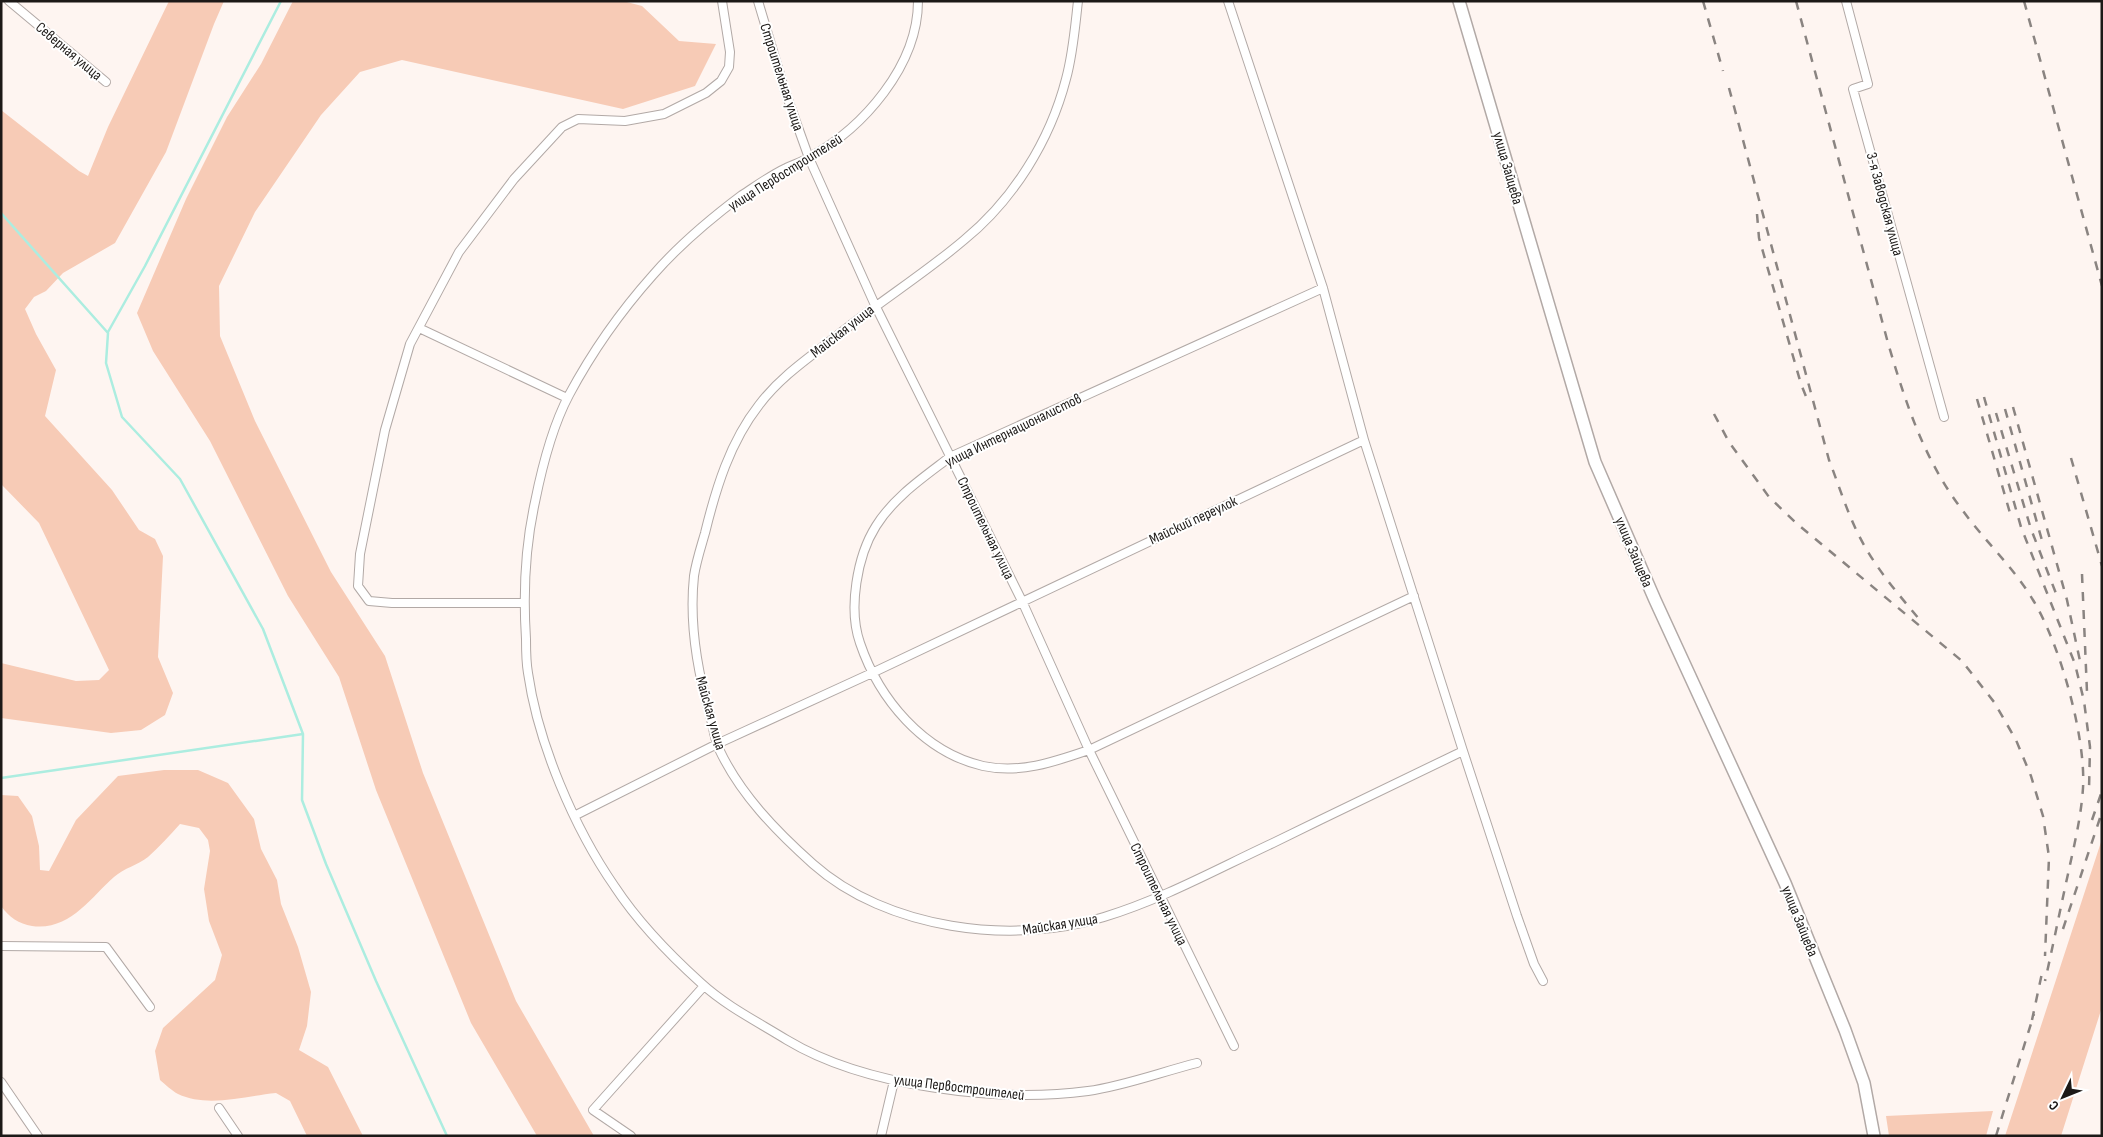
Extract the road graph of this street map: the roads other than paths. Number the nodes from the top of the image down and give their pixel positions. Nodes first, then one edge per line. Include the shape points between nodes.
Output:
1 (9, 1) edge
2 (722, 1) edge
3 (758, 1) edge
4 (918, 1) edge
5 (1078, 1) edge
6 (1228, 1) edge
7 (1459, 1) edge
8 (1846, 1) edge
9 (106, 82) dead end
10 (809, 158) junction
11 (1323, 288) junction
12 (874, 305) junction
13 (419, 328) junction
14 (567, 398) junction
15 (1944, 417) dead end
16 (1364, 440) junction
17 (950, 457) junction
18 (1414, 596) junction
19 (1022, 601) junction
20 (524, 603) junction
21 (872, 673) junction
22 (717, 744) junction
23 (1089, 750) junction
24 (1463, 751) junction
25 (574, 816) junction
26 (1161, 897) junction
27 (1, 946) edge
28 (1543, 980) dead end
29 (704, 986) junction
30 (150, 1007) dead end
31 (1234, 1046) dead end
32 (1197, 1063) dead end
33 (894, 1081) junction
34 (1, 1082) edge
35 (219, 1108) dead end
36 (38, 1136) edge
37 (238, 1136) edge
38 (631, 1136) edge
39 (881, 1136) edge
40 (1874, 1136) edge

1 - 9 street, Северная улица
2 - 13 street via 730,52 729,67 721,81 706,93 664,114 625,121 578,119 562,127 514,179 459,252
3 - 10 street, Строительная улица
4 - 10 street, улица Первостроителей via 911,44 892,79 845,134
5 - 12 street, Майская улица via 1067,79 1052,122 1025,173 1000,206 966,239
6 - 11 street
7 - 40 street, улица Зайцева via 1595,462 1785,883 1864,1083
8 - 15 street, 3-я Заводская улица via 1868,84 1853,89
10 - 12 street, Строительная улица
10 - 14 street, улица Первостроителей via 783,169 741,196 682,244 609,329
11 - 16 street
11 - 17 street, улица Интернационалистов
12 - 17 street, Строительная улица
12 - 22 street, Майская улица via 788,372 757,407 728,456 694,574 694,632 701,685
13 - 14 street
13 - 20 street via 410,344 385,430 360,554 358,586 369,601 376,602
14 - 20 street, улица Первостроителей via 540,477 527,535
16 - 18 street
16 - 19 street, Майский переулок
17 - 19 street, Строительная улица
17 - 21 street, улица Интернационалистов via 890,507 862,556 854,608 859,641
18 - 23 street, улица Интернационалистов
18 - 24 street
19 - 21 street, Майский переулок
19 - 23 street, Строительная улица
20 - 25 street, улица Первостроителей via 528,673 543,737
21 - 22 street, Майский переулок
21 - 23 street, улица Интернационалистов via 912,729 947,753 983,766 1016,769 1044,765
22 - 25 street, Майский переулок
22 - 26 street, Майская улица via 730,770 757,809 821,871 867,900 916,918 951,926 1009,931 1046,929 1100,919
23 - 26 street, Строительная улица
24 - 26 street, Майская улица
24 - 28 street via 1534,964
25 - 29 street, улица Первостроителей via 614,887 650,931
26 - 31 street, Строительная улица
27 - 30 street via 106,948
29 - 33 street, улица Первостроителей via 803,1050
29 - 38 street via 594,1110
32 - 33 street, улица Первостроителей via 1093,1090 1039,1096 976,1092
33 - 39 street
34 - 36 street
35 - 37 street

